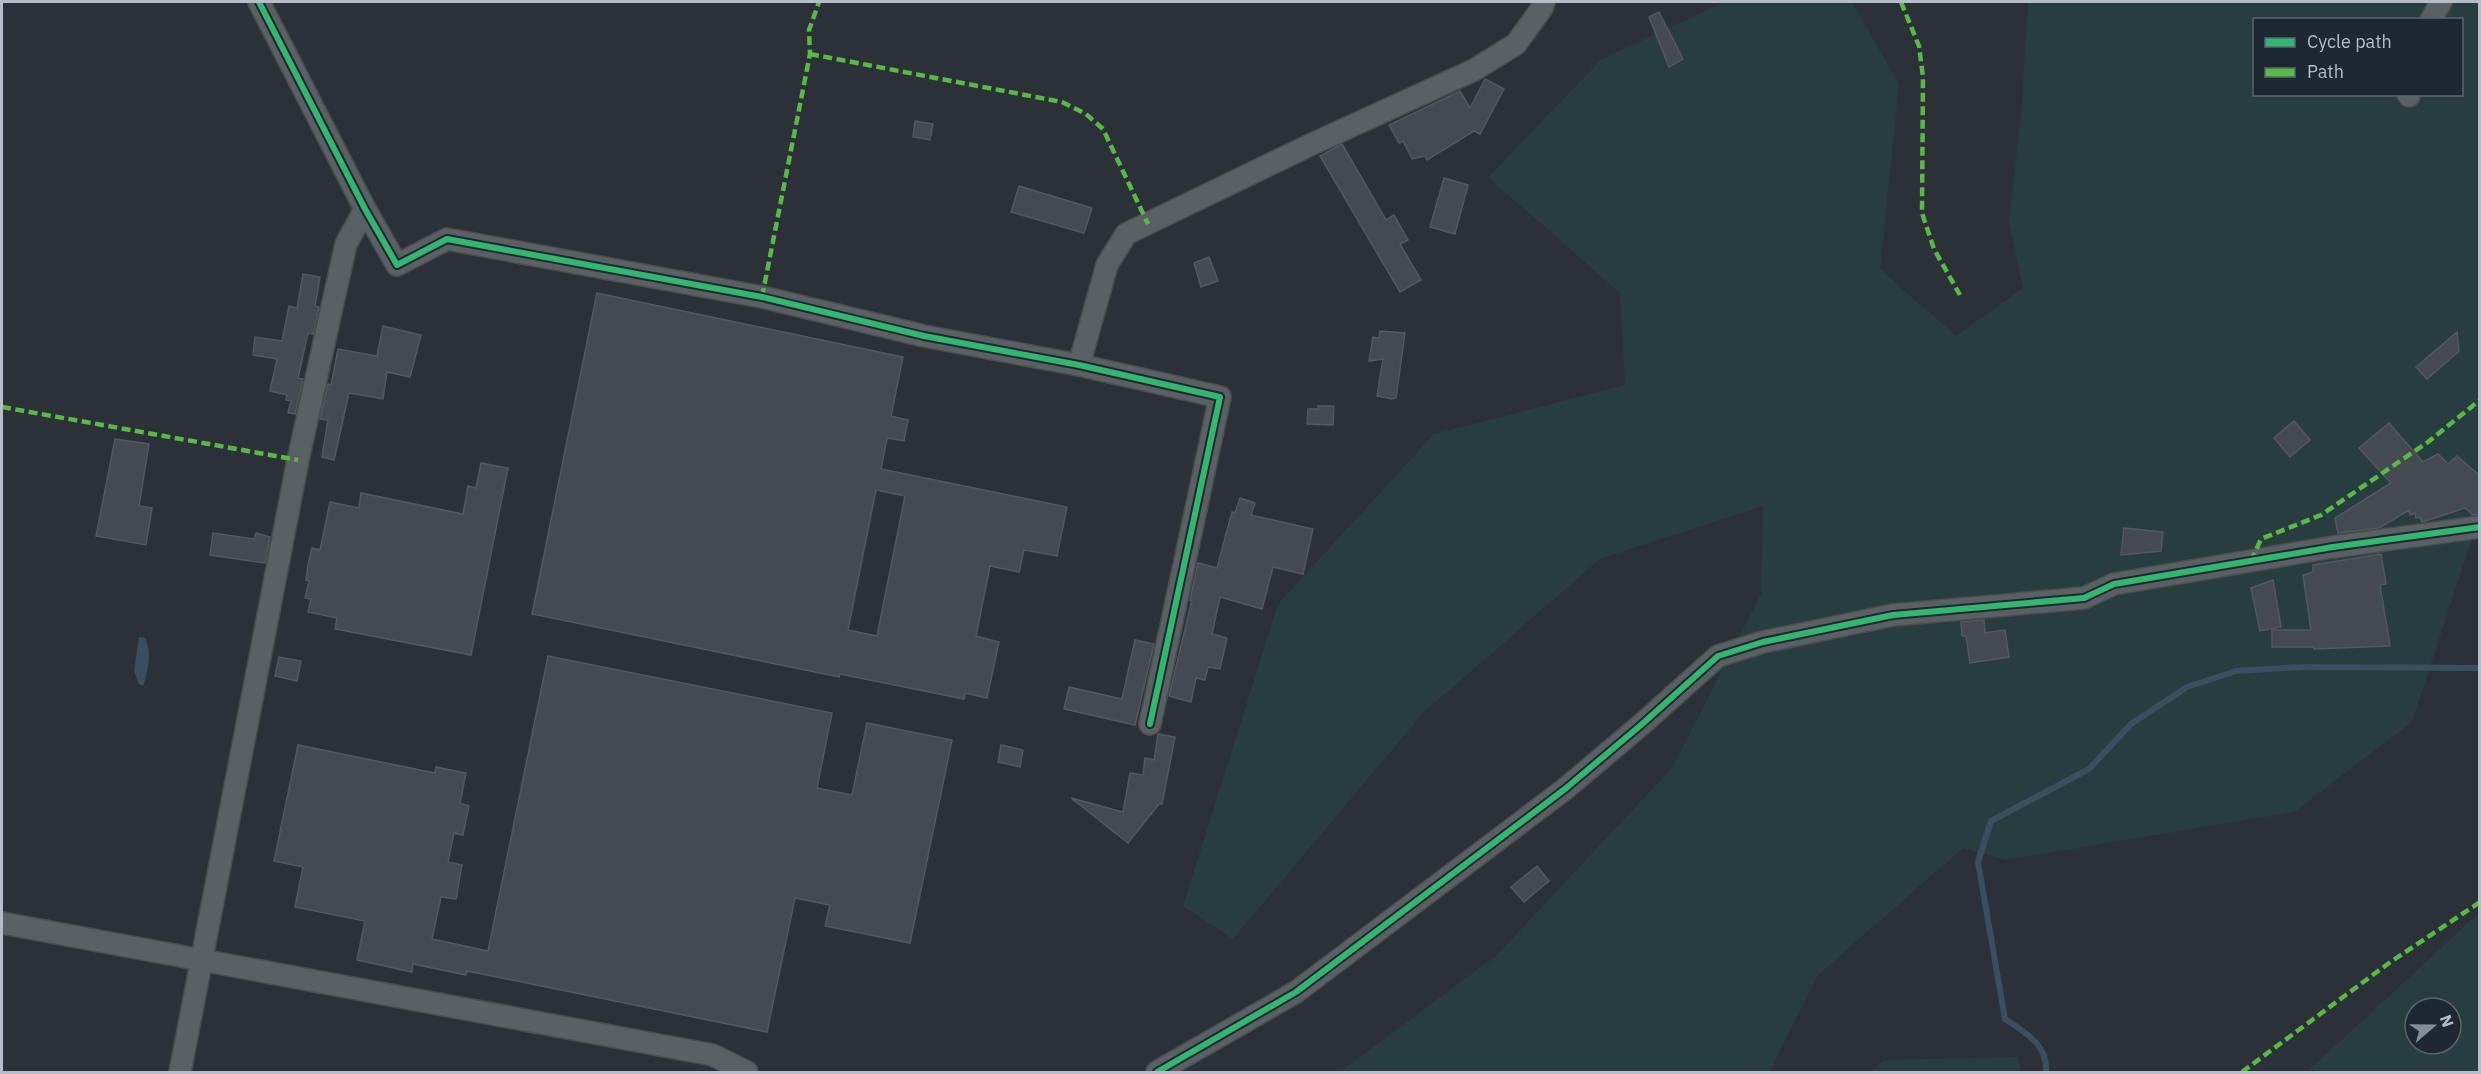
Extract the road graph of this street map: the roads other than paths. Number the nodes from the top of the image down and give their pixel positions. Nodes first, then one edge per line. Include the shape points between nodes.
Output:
1 (259, 2) edge
2 (1544, 2) edge
3 (2441, 2) edge
4 (2432, 18) edge
5 (365, 209) junction
6 (1079, 365) junction
7 (2480, 527) edge
8 (1150, 724) dead end
9 (2, 923) edge
10 (202, 961) junction
11 (180, 1072) edge
12 (747, 1072) edge
13 (1157, 1072) edge

1 - 5 street
2 - 6 street via 1516,44 1474,70 1126,234 1107,264
3 - 4 street
5 - 6 street via 397,265 447,240 762,297 924,336
5 - 10 street via 346,244 298,460
6 - 8 street via 1220,397
7 - 13 street via 2114,584 2084,598 1893,615 1763,642 1718,656 1565,789 1296,992
9 - 10 street
10 - 11 street
10 - 12 street via 713,1055

